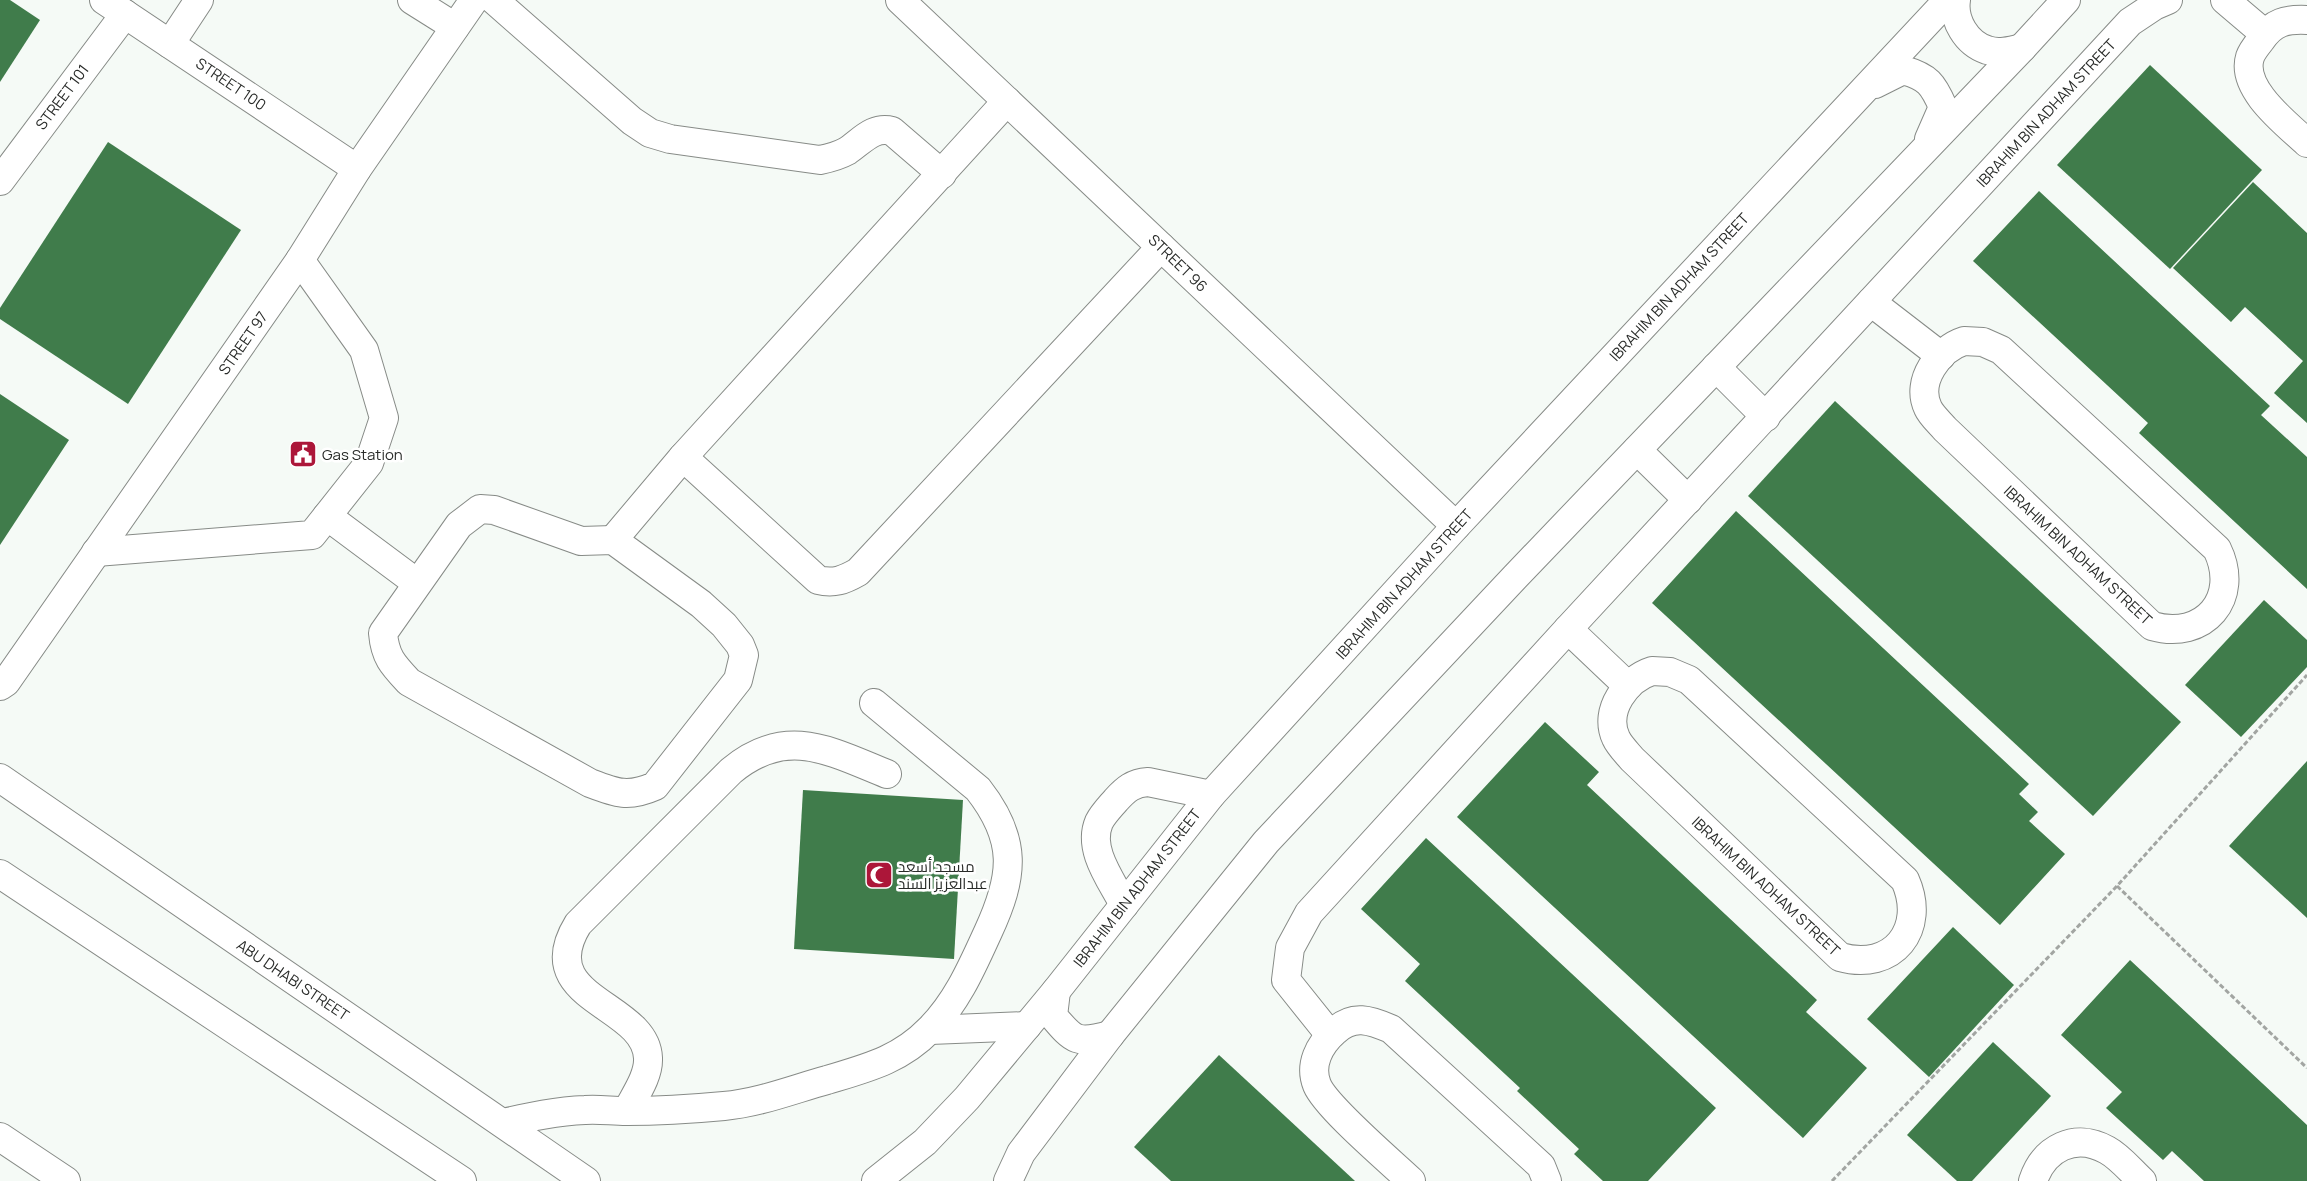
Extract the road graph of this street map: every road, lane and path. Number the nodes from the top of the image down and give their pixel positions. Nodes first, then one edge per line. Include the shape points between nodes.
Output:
1 (199, 0) edge
2 (412, 0) edge
3 (474, 0) edge
4 (494, 0) edge
5 (900, 0) edge
6 (1948, 0) edge
7 (1956, 0) edge
8 (2066, 0) edge
9 (2168, 0) edge
10 (2225, 0) edge
11 (115, 7) edge
12 (2307, 20) edge
13 (455, 27) junction
14 (2265, 34) junction
15 (170, 44) junction
16 (2022, 48) junction
17 (1863, 91) junction
18 (1007, 101) junction
19 (2307, 143) edge
20 (1923, 152) junction
21 (357, 169) junction
22 (942, 174) junction
23 (0, 181) edge
24 (1161, 247) junction
25 (300, 260) junction
26 (1871, 302) junction
27 (1940, 356) junction
28 (1716, 367) junction
29 (1766, 417) junction
30 (1637, 450) junction
31 (683, 457) junction
32 (1688, 500) junction
33 (327, 516) junction
34 (1456, 526) junction
35 (613, 540) junction
36 (96, 552) junction
37 (417, 583) junction
38 (1568, 629) junction
39 (2307, 675) edge
40 (1628, 686) junction
41 (2, 690) edge
42 (874, 703) dead end
43 (0, 774) edge
44 (887, 774) dead end
45 (0, 778) edge
46 (1211, 795) junction
47 (0, 874) edge
48 (2117, 886) junction
49 (1124, 905) junction
50 (1056, 991) junction
51 (1027, 1026) junction
52 (930, 1030) junction
53 (1110, 1035) junction
54 (1330, 1035) junction
55 (2307, 1068) edge
56 (626, 1111) junction
57 (503, 1124) junction
58 (0, 1137) edge
59 (66, 1181) edge
60 (462, 1181) edge
61 (586, 1181) edge
62 (876, 1181) edge
63 (1008, 1181) edge
64 (1411, 1181) edge
65 (1547, 1181) edge
66 (1832, 1181) edge
67 (2033, 1181) edge
68 (2142, 1181) edge

1 - 15 street
2 - 13 street
3 - 13 street, STREET 97
4 - 22 street via 632,121 650,133 670,139 820,160 839,155 875,130 884,129 892,131
5 - 18 street, STREET 96
6 - 17 street, IBRAHIM BIN ADHAM STREET
7 - 16 street via 1959,26 1970,41 1986,50 2004,52
8 - 16 street
9 - 26 street, IBRAHIM BIN ADHAM STREET via 2130,22
10 - 14 street
11 - 15 street, STREET 100
11 - 23 street, STREET 101
12 - 14 street via 2289,19
13 - 21 street, STREET 97
14 - 19 street via 2250,56 2252,86
15 - 21 street, STREET 100
16 - 20 street
17 - 20 street via 1903,70 1920,75 1935,88 1943,107
17 - 34 street, IBRAHIM BIN ADHAM STREET
18 - 22 street
18 - 24 street, STREET 96
20 - 28 street
21 - 25 street, STREET 97
22 - 31 street
24 - 31 street via 858,572 844,580 829,583 818,580
24 - 34 street, STREET 96
25 - 33 street via 364,350 384,418 369,463
25 - 36 street, STREET 97
26 - 27 street
26 - 29 street, IBRAHIM BIN ADHAM STREET
27 - 27 street, IBRAHIM BIN ADHAM STREET via 1926,378 1924,390 1928,408 1945,429 2152,626 2179,630 2196,625 2214,611 2223,595 2226,575 2217,549 2001,350 1983,342 1964,341
28 - 29 street
28 - 30 street
29 - 32 street, IBRAHIM BIN ADHAM STREET
30 - 32 street
30 - 53 street via 1266,842
31 - 35 street
32 - 38 street, IBRAHIM BIN ADHAM STREET
33 - 36 street via 312,535
33 - 37 street
34 - 46 street, IBRAHIM BIN ADHAM STREET
35 - 37 street via 581,541 494,510 480,509 458,525
35 - 37 street via 724,624 744,655 738,680 655,786 638,793 618,793 590,783 409,682 385,651 384,632
36 - 41 street, STREET 97
38 - 40 street
38 - 54 street, IBRAHIM BIN ADHAM STREET via 1308,913 1290,948 1286,980
39 - 48 path
40 - 40 street, IBRAHIM BIN ADHAM STREET via 1613,709 1612,720 1616,738 1632,759 1840,956 1867,961 1885,956 1902,941 1911,925 1914,905 1905,880 1689,680 1670,672 1652,671
42 - 52 street via 978,789 995,813 1006,841 1007,883 1001,904 964,984
43 - 45 street
44 - 56 street via 802,744 782,745 746,758 578,924 566,951 574,980 639,1034 645,1045 647,1070
45 - 57 street, ABU DHABI STREET
46 - 49 street, IBRAHIM BIN ADHAM STREET
46 - 49 street via 1139,782 1130,786 1106,812 1099,822 1096,846
47 - 60 street
48 - 55 path
48 - 66 path
49 - 50 street, IBRAHIM BIN ADHAM STREET
50 - 51 street, IBRAHIM BIN ADHAM STREET
50 - 53 street via 1053,1016 1069,1036 1087,1042
51 - 52 street
51 - 62 street, IBRAHIM BIN ADHAM STREET via 925,1142
52 - 56 street via 905,1050 878,1065 752,1101 726,1106
53 - 63 street via 1021,1153
54 - 64 street via 1316,1057 1314,1068 1318,1086 1334,1108
54 - 65 street via 1343,1023 1354,1020 1372,1021 1391,1029 1541,1166
56 - 57 street via 544,1114
57 - 61 street, ABU DHABI STREET
58 - 59 street
67 - 68 street via 2048,1157 2072,1142 2089,1143 2108,1150

